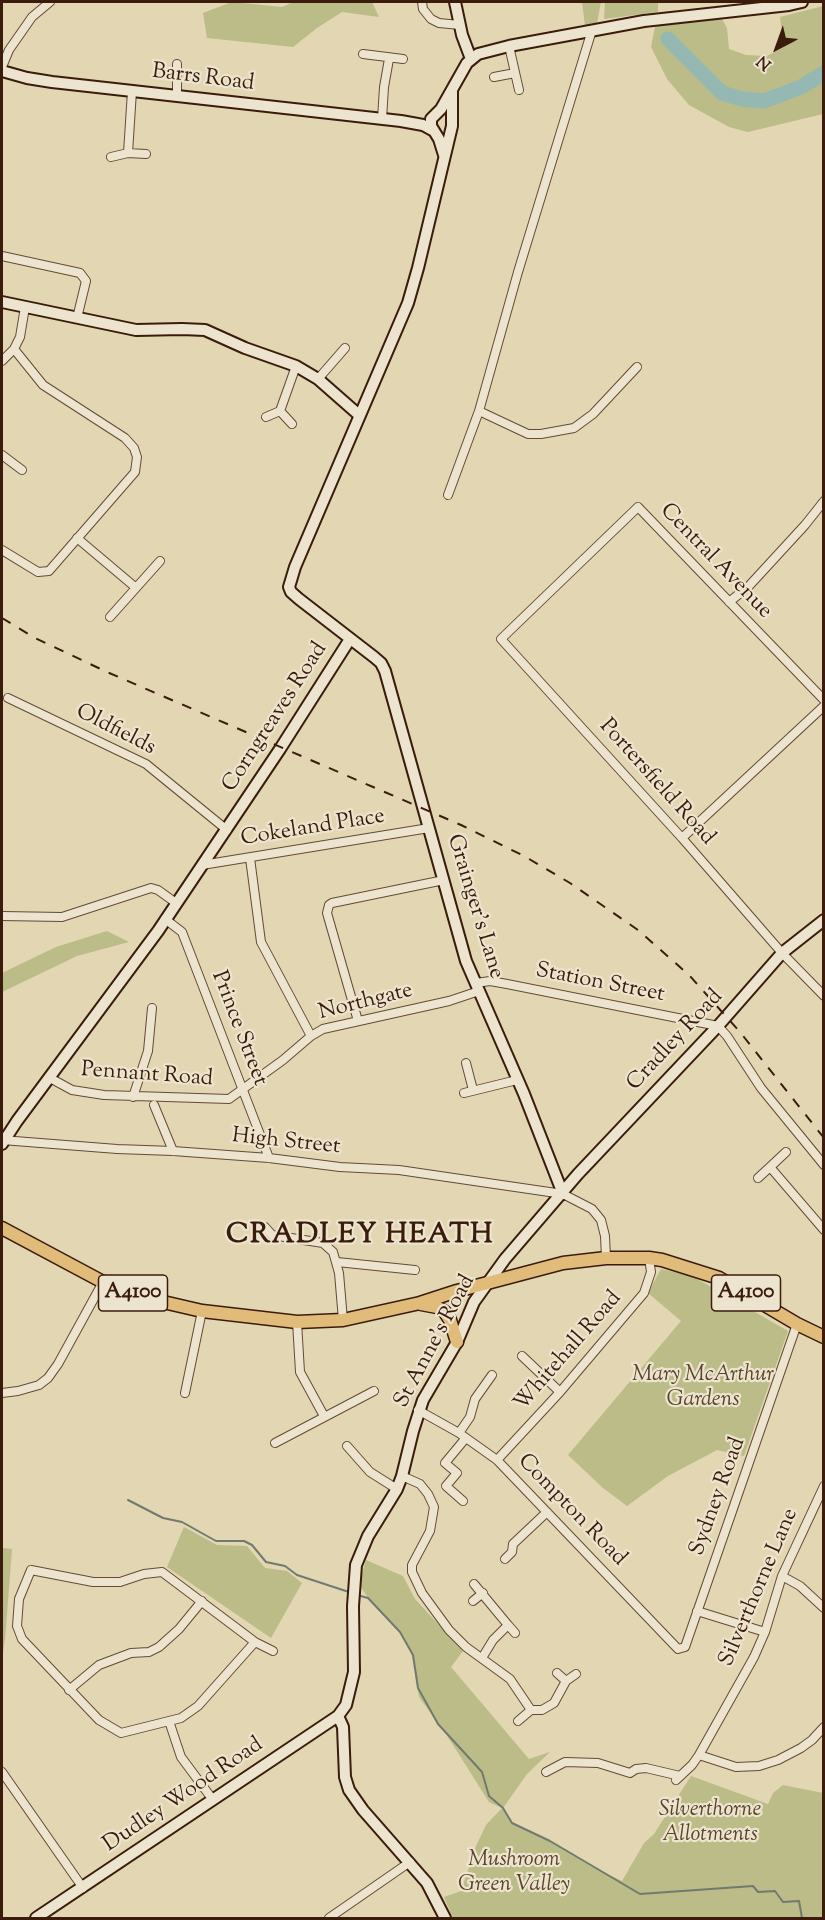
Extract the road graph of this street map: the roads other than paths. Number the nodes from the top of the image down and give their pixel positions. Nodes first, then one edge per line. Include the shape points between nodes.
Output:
1 (50, 2) edge
2 (422, 2) edge
3 (455, 2) edge
4 (802, 2) edge
5 (460, 25) junction
6 (592, 30) junction
7 (509, 46) junction
8 (363, 54) dead end
9 (389, 59) junction
10 (471, 59) junction
11 (403, 60) dead end
12 (177, 64) dead end
13 (2, 69) edge
14 (515, 73) junction
15 (494, 77) dead end
16 (132, 90) junction
17 (452, 90) junction
18 (519, 90) dead end
19 (177, 96) junction
20 (435, 114) junction
21 (382, 119) junction
22 (401, 121) junction
23 (451, 124) junction
24 (433, 131) junction
25 (128, 153) junction
26 (146, 154) dead end
27 (444, 155) junction
28 (111, 157) dead end
29 (2, 256) edge
30 (2, 302) edge
31 (26, 307) junction
32 (77, 318) junction
33 (345, 348) dead end
34 (14, 349) junction
35 (2, 361) edge
36 (296, 366) junction
37 (637, 367) dead end
38 (318, 379) junction
39 (280, 411) junction
40 (479, 411) junction
41 (359, 415) junction
42 (266, 417) dead end
43 (292, 424) dead end
44 (2, 455) edge
45 (22, 470) dead end
46 (448, 495) dead end
47 (824, 501) edge
48 (77, 538) junction
49 (2, 550) edge
50 (160, 561) dead end
51 (135, 587) junction
52 (729, 603) junction
53 (110, 617) dead end
54 (350, 639) junction
55 (501, 639) joint
56 (8, 698) dead end
57 (824, 700) edge
58 (824, 706) edge
59 (429, 828) junction
60 (226, 830) junction
61 (682, 838) junction
62 (250, 858) junction
63 (202, 865) junction
64 (444, 880) junction
65 (176, 903) junction
66 (2, 916) edge
67 (165, 919) junction
68 (824, 920) edge
69 (782, 953) junction
70 (477, 987) junction
71 (824, 996) edge
72 (152, 1008) dead end
73 (358, 1021) junction
74 (718, 1026) junction
75 (311, 1036) junction
76 (466, 1063) dead end
77 (50, 1078) junction
78 (517, 1080) junction
79 (241, 1089) junction
80 (473, 1090) junction
81 (464, 1092) dead end
82 (133, 1097) junction
83 (154, 1106) dead end
84 (2, 1141) edge
85 (173, 1151) junction
86 (786, 1152) dead end
87 (269, 1158) junction
88 (824, 1165) edge
89 (770, 1167) junction
90 (759, 1178) dead end
91 (563, 1194) junction
92 (265, 1227) dead end
93 (2, 1228) edge
94 (824, 1230) edge
95 (606, 1258) junction
96 (649, 1258) junction
97 (337, 1262) junction
98 (415, 1270) dead end
99 (102, 1282) junction
100 (487, 1282) junction
101 (420, 1304) junction
102 (202, 1311) junction
103 (344, 1320) junction
104 (297, 1322) junction
105 (797, 1324) junction
106 (824, 1337) edge
107 (457, 1342) junction
108 (522, 1356) dead end
109 (492, 1375) dead end
110 (374, 1391) dead end
111 (560, 1392) junction
112 (2, 1393) edge
113 (185, 1393) dead end
114 (418, 1410) junction
115 (324, 1416) junction
116 (462, 1436) junction
117 (275, 1443) dead end
118 (347, 1446) dead end
119 (439, 1457) dead end
120 (497, 1460) junction
121 (446, 1463) junction
122 (402, 1476) junction
123 (824, 1486) edge
124 (397, 1489) junction
125 (463, 1501) dead end
126 (547, 1512) junction
127 (505, 1558) dead end
128 (782, 1576) junction
129 (474, 1584) dead end
130 (483, 1593) junction
131 (202, 1601) junction
132 (473, 1601) dead end
133 (824, 1608) edge
134 (697, 1611) junction
135 (508, 1625) junction
136 (765, 1632) junction
137 (514, 1633) dead end
138 (255, 1642) junction
139 (685, 1647) joint
140 (273, 1651) dead end
141 (482, 1658) junction
142 (557, 1672) dead end
143 (576, 1674) dead end
144 (566, 1681) junction
145 (69, 1690) junction
146 (347, 1700) joint
147 (531, 1710) junction
148 (338, 1716) junction
149 (170, 1720) junction
150 (518, 1721) dead end
151 (824, 1726) edge
152 (812, 1740) junction
153 (824, 1740) edge
154 (699, 1755) junction
155 (2, 1772) edge
156 (546, 1772) dead end
157 (213, 1800) junction
158 (410, 1862) junction
159 (83, 1888) junction
160 (36, 1918) edge
161 (328, 1918) edge
162 (445, 1918) edge

1 - 13 street via 32,17 9,50
2 - 5 street via 423,9 439,23
3 - 5 street
4 - 6 street
5 - 10 street
6 - 7 street
6 - 40 street
7 - 10 street
7 - 14 street
8 - 9 street
9 - 11 street
9 - 21 street
10 - 17 street, Corngreaves Road
12 - 19 street
13 - 16 street, Barrs Road via 27,78
14 - 15 street
14 - 18 street
16 - 19 street, Barrs Road
16 - 25 street
17 - 20 street, Corngreaves Road
17 - 23 street, Corngreaves Road
19 - 21 street, Barrs Road
20 - 22 street, Barrs Road
20 - 23 street via 444,112
20 - 24 street via 430,122
21 - 22 street, Barrs Road
22 - 24 street, Barrs Road
23 - 24 street via 442,134
23 - 27 street, Corngreaves Road
24 - 27 street
25 - 26 street
25 - 28 street
27 - 41 street, Corngreaves Road via 408,303
29 - 32 street via 80,273 86,281
30 - 31 street
31 - 32 street
31 - 34 street
32 - 36 street via 136,330 205,330
33 - 38 street
34 - 35 street
34 - 48 street via 43,385 125,438 134,448 135,472
36 - 38 street
36 - 39 street
37 - 40 street via 593,414 574,428 528,434
38 - 41 street
39 - 42 street
39 - 43 street
40 - 46 street
41 - 54 street, Corngreaves Road via 289,587
44 - 45 street
47 - 52 street via 789,543
48 - 49 street via 49,571 42,573
48 - 51 street
50 - 51 street
51 - 53 street
52 - 55 street, Central Avenue via 638,507
52 - 57 street, Central Avenue
54 - 59 street, Grainger's Lane via 381,663 385,671
54 - 60 street, Corngreaves Road
55 - 61 street, Portersfield Road
56 - 60 street, Oldfields via 146,764
58 - 61 street
59 - 62 street, Cokeland Place
59 - 64 street, Grainger's Lane
60 - 63 street, Corngreaves Road
61 - 69 street, Portersfield Road
62 - 63 street, Cokeland Place
62 - 75 street via 261,942
63 - 65 street, Corngreaves Road
64 - 70 street, Grainger's Lane
64 - 73 street via 329,905 327,913
65 - 66 street via 151,888 62,917
65 - 67 street, Corngreaves Road
67 - 77 street, Corngreaves Road
67 - 79 street, Prince Street via 182,932
68 - 69 street, Cradley Road
69 - 71 street, Portersfield Road
69 - 74 street, Cradley Road
70 - 73 street, Northgate via 449,1001
70 - 74 street, Station Street via 490,981
70 - 78 street, Grainger's Lane
72 - 82 street via 148,1052
73 - 75 street, Northgate via 323,1029
74 - 88 street via 760,1088
74 - 91 street, Cradley Road
75 - 79 street, Northgate
76 - 80 street
77 - 82 street, Pennant Road via 72,1090
77 - 84 street, Corngreaves Road
78 - 80 street
78 - 91 street, Grainger's Lane
79 - 82 street, Pennant Road via 229,1099
79 - 87 street, Prince Street
80 - 81 street
83 - 85 street
84 - 85 street, High Street
85 - 87 street, High Street
86 - 89 street
87 - 91 street, High Street via 399,1170
89 - 90 street
89 - 94 street
91 - 95 street, High Street via 592,1209 601,1220
91 - 100 street, St Anne's Road
92 - 97 street via 272,1235 323,1243
93 - 99 main road, A4100
95 - 96 main road, A4100
95 - 100 main road, A4100 via 563,1263
96 - 105 main road, A4100 via 719,1278
96 - 111 street, Whitehall Road via 651,1272 644,1293
97 - 98 street
97 - 103 street
99 - 102 main road, A4100 via 146,1298
99 - 112 street via 48,1378 39,1385
100 - 101 main road, A4100
100 - 107 street, St Anne's Road via 471,1307
101 - 103 main road, A4100
101 - 107 main road via 445,1312
102 - 104 main road, A4100
102 - 113 street
103 - 104 main road, A4100
104 - 115 street via 300,1372
105 - 106 main road, A4100
105 - 134 street, Sydney Road
107 - 114 street, St Anne's Road
108 - 111 street
109 - 116 street via 476,1399
110 - 115 street
111 - 120 street, Whitehall Road
114 - 116 street, Compton Road
114 - 122 street, St Anne's Road
115 - 117 street
116 - 120 street, Compton Road
116 - 121 street
118 - 124 street via 370,1472
119 - 121 street
120 - 126 street, Compton Road
121 - 125 street via 457,1473 446,1486
122 - 124 street, St Anne's Road
122 - 141 street via 420,1484 434,1507 430,1531 412,1565 414,1579 449,1630
123 - 128 street, Silverthorne Lane
124 - 146 street, St Anne's Road via 368,1536 356,1565 352,1606 354,1672
126 - 127 street via 513,1544 512,1552
126 - 139 street, Compton Road via 678,1648
128 - 133 street
128 - 136 street, Silverthorne Lane
129 - 130 street
130 - 132 street
130 - 135 street
131 - 138 street
131 - 145 street via 159,1647 99,1665
131 - 145 street via 162,1572 120,1582 93,1582 31,1570 19,1599 17,1626 28,1647
134 - 136 street
134 - 139 street, Sydney Road
135 - 137 street
135 - 141 street
136 - 154 street, Silverthorne Lane
138 - 140 street
138 - 149 street via 198,1706 181,1718
141 - 147 street via 510,1679
142 - 144 street
143 - 144 street
144 - 147 street via 554,1703 542,1710
145 - 149 street via 99,1720 122,1733
146 - 148 street, Dudley Wood Road
147 - 150 street
148 - 157 street, Dudley Wood Road
148 - 158 street via 343,1727 349,1790
149 - 157 street via 181,1757
151 - 152 street
152 - 153 street
152 - 154 street via 778,1760 746,1767
154 - 156 street, Silverthorne Lane via 678,1778 646,1768 630,1773 598,1763 565,1762
155 - 159 street
157 - 159 street, Dudley Wood Road
158 - 161 street
158 - 162 street via 427,1883
159 - 160 street, Dudley Wood Road

